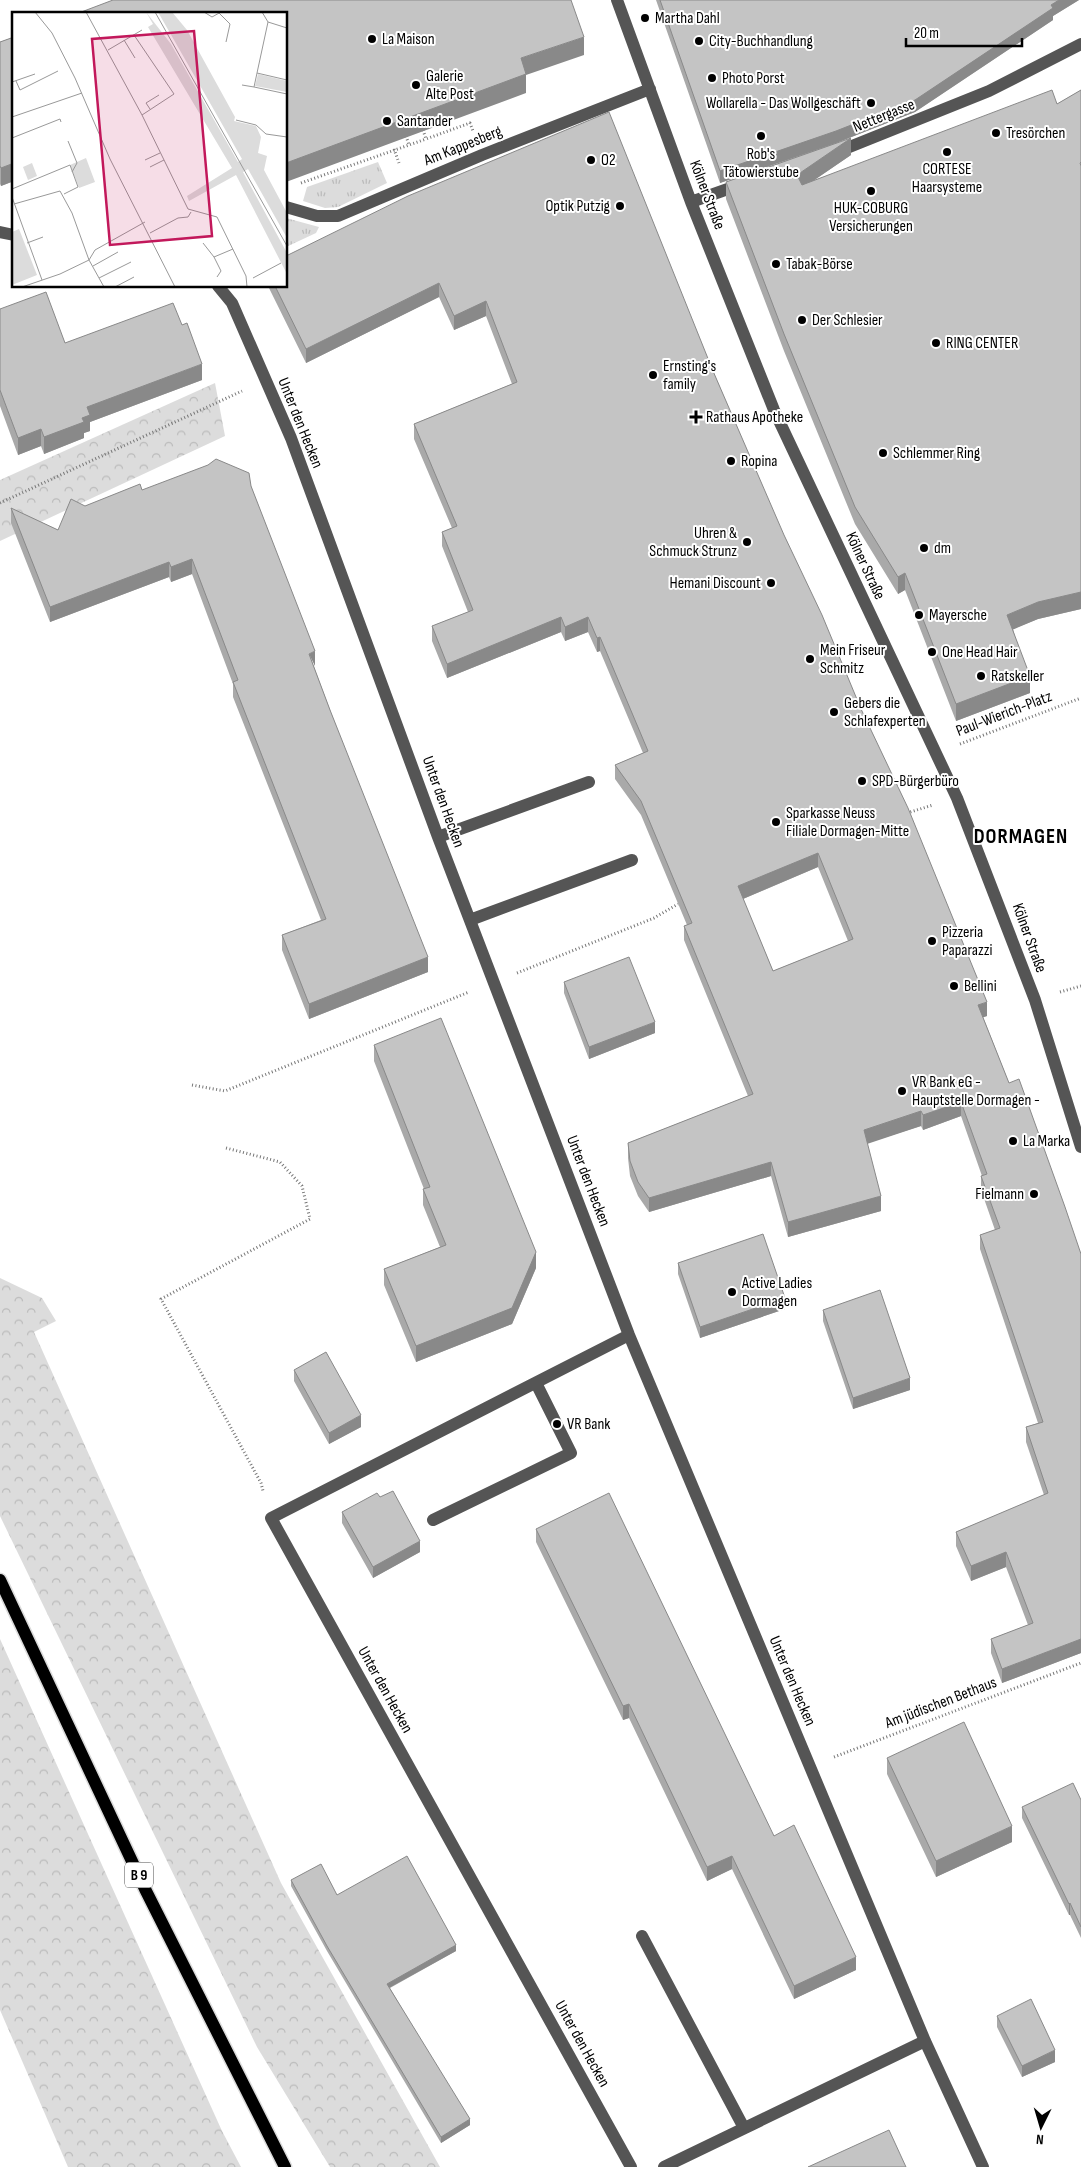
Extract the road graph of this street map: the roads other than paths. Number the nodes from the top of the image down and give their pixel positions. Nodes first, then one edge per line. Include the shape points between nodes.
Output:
1 (617, 0) edge
2 (1081, 44) edge
3 (650, 89) junction
4 (821, 158) edge
5 (756, 180) edge
6 (691, 202) junction
7 (288, 208) edge
8 (220, 288) edge
9 (589, 782) dead end
10 (438, 838) junction
11 (632, 860) dead end
12 (470, 920) junction
13 (1081, 1147) edge
14 (629, 1335) junction
15 (536, 1383) junction
16 (433, 1520) dead end
17 (0, 1580) edge
18 (642, 1936) dead end
19 (925, 2041) junction
20 (744, 2128) junction
21 (285, 2167) edge
22 (631, 2167) edge
23 (664, 2167) edge
24 (983, 2167) edge

1 - 3 street, Kölner Straße
2 - 4 street, Nettergasse via 990,91
3 - 6 street, Kölner Straße
3 - 7 street, Am Kappesberg via 338,216 317,216
5 - 6 street
6 - 13 street, Kölner Straße via 774,410 957,798 1032,991
8 - 10 street, Unter den Hecken via 232,303 291,438
9 - 10 street
10 - 12 street, Unter den Hecken
11 - 12 street
12 - 14 street, Unter den Hecken
14 - 15 street
14 - 19 street, Unter den Hecken
15 - 16 street via 571,1454
15 - 22 street, Unter den Hecken via 271,1518
17 - 21 main road, B 9 via 145,1889
18 - 20 street
19 - 20 street
19 - 24 street, Unter den Hecken
20 - 23 street

